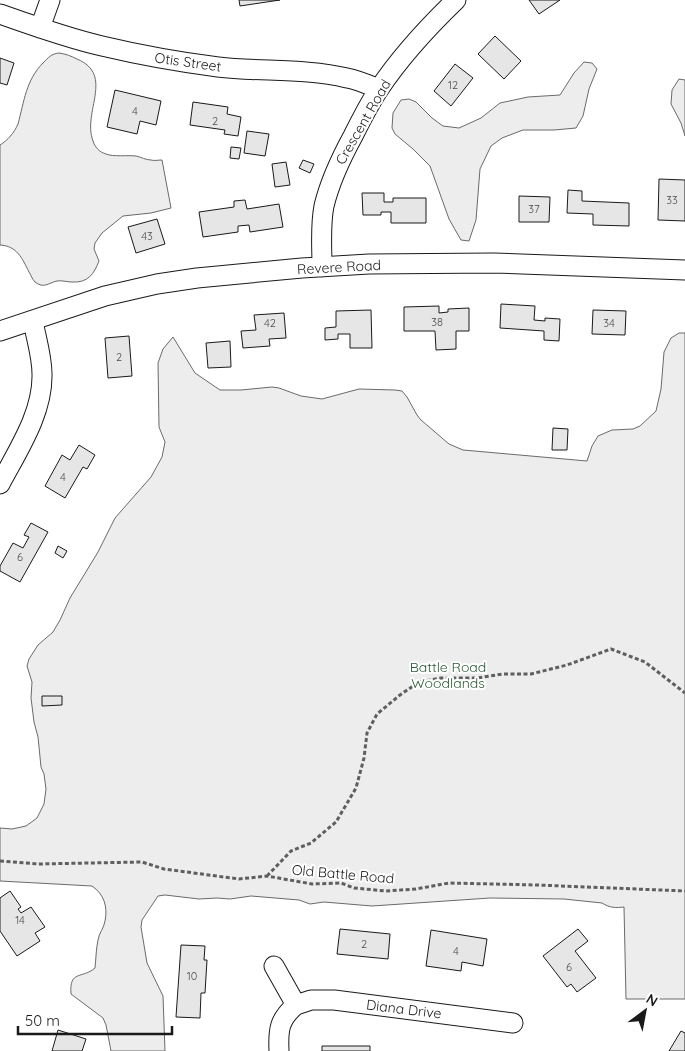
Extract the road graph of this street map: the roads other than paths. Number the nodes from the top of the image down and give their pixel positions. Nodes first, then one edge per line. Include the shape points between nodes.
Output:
1 (50, 0) edge
2 (456, 0) edge
3 (0, 14) edge
4 (40, 28) junction
5 (379, 89) junction
6 (322, 267) junction
7 (685, 270) edge
8 (33, 320) junction
9 (0, 331) edge
10 (0, 484) edge
11 (274, 966) dead end
12 (296, 1005) junction
13 (514, 1023) dead end
14 (279, 1051) edge

1 - 4 street
2 - 5 street, Crescent Road via 418,40
3 - 4 street, Otis Street
4 - 5 street, Otis Street via 137,54 219,67 338,76
5 - 6 street, Crescent Road via 339,161 328,193 322,217
6 - 7 street, Revere Road via 494,263
6 - 8 street, Revere Road via 157,284 104,296
8 - 9 street, Revere Road
8 - 10 street via 42,365 40,397 22,444
11 - 12 street
12 - 13 street, Diana Drive via 311,1000 334,1000
12 - 14 street via 288,1011 280,1026

